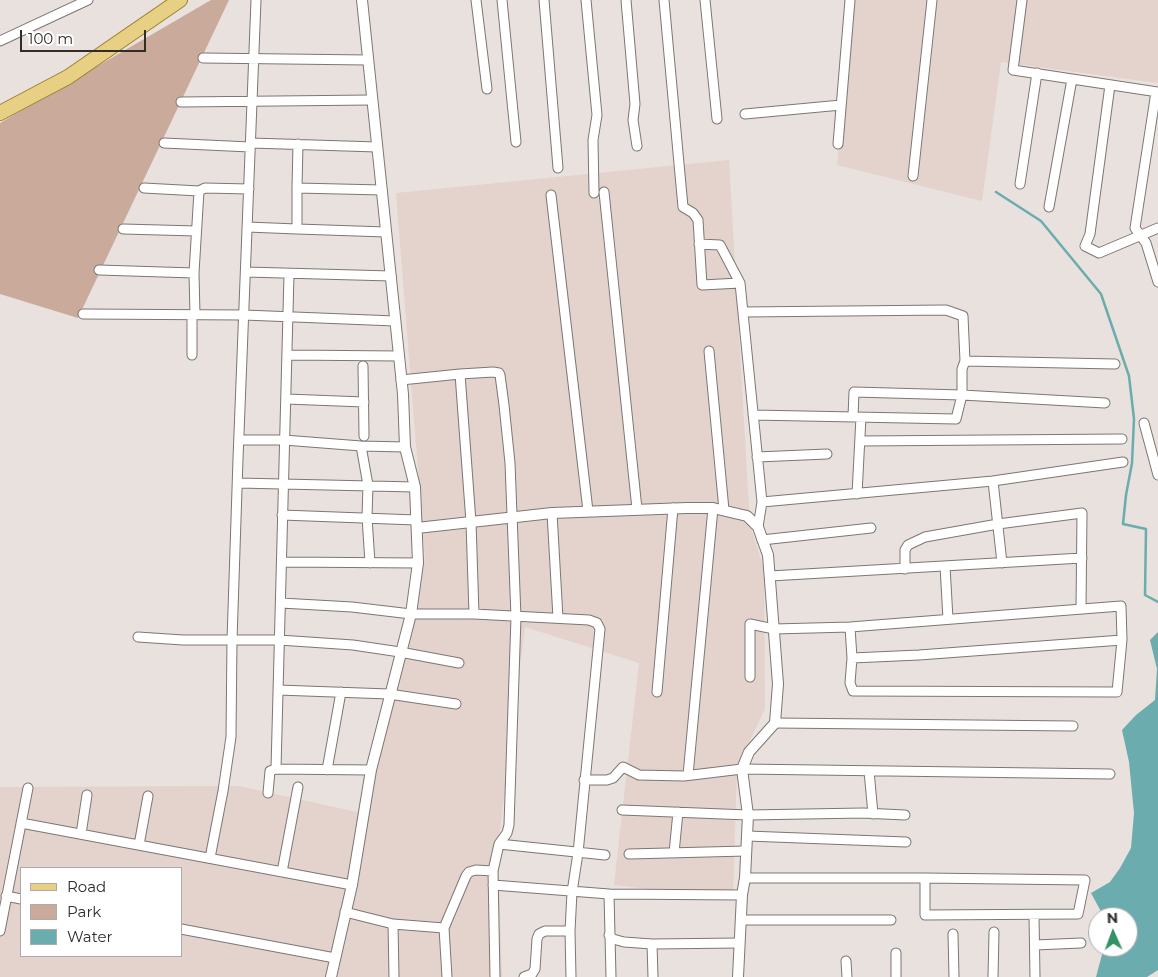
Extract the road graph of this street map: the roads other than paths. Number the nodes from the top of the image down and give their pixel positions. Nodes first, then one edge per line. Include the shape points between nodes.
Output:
1 (88, 0) edge
2 (165, 0) edge
3 (180, 0) edge
4 (256, 0) edge
5 (362, 0) edge
6 (476, 0) edge
7 (502, 0) edge
8 (544, 0) edge
9 (586, 0) edge
10 (626, 0) edge
11 (664, 0) edge
12 (705, 0) edge
13 (850, 0) edge
14 (932, 0) edge
15 (1022, 0) edge
16 (0, 41) edge
17 (203, 58) dead end
18 (254, 58) junction
19 (368, 60) junction
20 (1037, 74) junction
21 (1072, 79) junction
22 (1110, 85) junction
23 (487, 89) dead end
24 (1157, 92) edge
25 (372, 100) junction
26 (181, 102) dead end
27 (252, 102) junction
28 (0, 103) edge
29 (841, 105) junction
30 (0, 114) edge
31 (746, 114) dead end
32 (717, 119) dead end
33 (516, 142) dead end
34 (164, 143) dead end
35 (298, 144) junction
36 (838, 144) dead end
37 (251, 145) junction
38 (637, 146) dead end
39 (377, 147) junction
40 (558, 168) dead end
41 (913, 176) dead end
42 (1020, 184) dead end
43 (144, 188) dead end
44 (297, 188) junction
45 (249, 189) junction
46 (382, 190) junction
47 (199, 191) junction
48 (551, 195) dead end
49 (1049, 207) dead end
50 (247, 227) junction
51 (1158, 228) edge
52 (123, 229) dead end
53 (297, 229) junction
54 (196, 231) junction
55 (386, 232) junction
56 (1140, 236) junction
57 (699, 244) junction
58 (99, 270) dead end
59 (246, 272) junction
60 (194, 273) junction
61 (289, 274) junction
62 (391, 276) junction
63 (1158, 282) edge
64 (740, 283) junction
65 (743, 312) junction
66 (84, 314) dead end
67 (194, 315) junction
68 (244, 315) junction
69 (288, 317) junction
70 (395, 321) junction
71 (710, 352) dead end
72 (192, 355) dead end
73 (287, 355) junction
74 (399, 356) junction
75 (965, 361) junction
76 (1115, 364) dead end
77 (363, 366) dead end
78 (460, 374) junction
79 (401, 380) junction
80 (962, 395) junction
81 (286, 399) junction
82 (364, 402) junction
83 (1105, 403) dead end
84 (753, 415) junction
85 (857, 417) junction
86 (1144, 423) dead end
87 (364, 436) dead end
88 (1122, 439) dead end
89 (239, 440) junction
90 (284, 440) junction
91 (860, 441) junction
92 (361, 446) junction
93 (405, 447) junction
94 (827, 454) dead end
95 (757, 457) junction
96 (1123, 462) dead end
97 (1158, 475) edge
98 (993, 481) junction
99 (238, 483) junction
100 (284, 483) junction
101 (368, 485) junction
102 (415, 487) junction
103 (858, 494) junction
104 (762, 502) junction
105 (637, 508) junction
106 (673, 508) junction
107 (714, 508) junction
108 (724, 510) junction
109 (588, 511) junction
110 (552, 513) junction
111 (282, 515) junction
112 (368, 517) junction
113 (512, 517) junction
114 (471, 522) junction
115 (417, 524) junction
116 (998, 524) junction
117 (758, 527) junction
118 (871, 528) dead end
119 (762, 540) junction
120 (1082, 558) junction
121 (282, 562) junction
122 (370, 563) junction
123 (418, 563) junction
124 (1002, 563) junction
125 (946, 566) junction
126 (905, 568) junction
127 (770, 576) junction
128 (281, 603) junction
129 (1081, 609) junction
130 (411, 614) junction
131 (474, 614) junction
132 (516, 616) junction
133 (558, 618) junction
134 (948, 619) junction
135 (850, 627) junction
136 (774, 628) junction
137 (138, 637) dead end
138 (232, 640) junction
139 (279, 640) junction
140 (1122, 640) junction
141 (400, 652) junction
142 (852, 658) junction
143 (459, 663) dead end
144 (750, 677) dead end
145 (278, 690) junction
146 (341, 692) junction
147 (656, 692) dead end
148 (389, 694) junction
149 (456, 704) dead end
150 (775, 723) junction
151 (1073, 726) dead end
152 (276, 769) junction
153 (327, 770) junction
154 (371, 770) junction
155 (742, 770) junction
156 (869, 771) junction
157 (1110, 774) dead end
158 (688, 776) junction
159 (584, 780) junction
160 (298, 787) dead end
161 (28, 788) dead end
162 (268, 792) dead end
163 (87, 795) dead end
164 (148, 796) dead end
165 (622, 810) dead end
166 (678, 812) junction
167 (873, 814) junction
168 (748, 815) junction
169 (905, 815) dead end
170 (21, 823) junction
171 (81, 834) junction
172 (747, 836) junction
173 (906, 842) dead end
174 (499, 844) junction
175 (139, 845) junction
176 (746, 851) junction
177 (578, 853) junction
178 (674, 853) junction
179 (629, 854) dead end
180 (605, 855) dead end
181 (210, 858) junction
182 (493, 871) junction
183 (282, 872) junction
184 (745, 878) junction
185 (924, 878) junction
186 (352, 885) junction
187 (493, 886) junction
188 (572, 892) junction
189 (609, 894) junction
190 (742, 895) junction
191 (6, 896) junction
192 (20, 899) edge
193 (345, 912) junction
194 (1034, 914) junction
195 (741, 920) junction
196 (891, 920) dead end
197 (393, 924) junction
198 (444, 928) junction
199 (182, 929) edge
200 (0, 931) edge
201 (570, 931) junction
202 (994, 932) dead end
203 (953, 934) dead end
204 (609, 935) junction
205 (739, 943) junction
206 (1081, 943) dead end
207 (652, 944) junction
208 (1035, 945) junction
209 (896, 953) dead end
210 (335, 958) junction
211 (846, 961) dead end
212 (529, 976) edge
213 (331, 977) edge
214 (394, 977) edge
215 (447, 977) edge
216 (495, 977) edge
217 (571, 977) edge
218 (611, 977) edge
219 (653, 977) edge
220 (738, 977) edge
221 (847, 977) edge
222 (896, 977) edge
223 (954, 977) edge
224 (993, 977) edge
225 (1035, 977) edge

1 - 16 street
2 - 28 main road via 64,68
3 - 30 main road via 68,77
4 - 18 street
5 - 19 street
6 - 23 street
7 - 33 street
8 - 40 street
9 - 105 street via 597,115 593,140
10 - 38 street
11 - 57 street via 683,207 698,220
12 - 32 street
13 - 29 street
14 - 41 street
15 - 20 street via 1013,70
17 - 18 street
18 - 19 street
18 - 27 street
19 - 25 street
20 - 21 street
20 - 42 street
21 - 22 street
21 - 49 street
22 - 24 street
22 - 56 street via 1090,234 1085,246 1099,253
24 - 56 street via 1135,228
25 - 27 street
25 - 39 street
26 - 27 street
27 - 37 street
29 - 31 street
29 - 36 street
34 - 37 street
35 - 37 street
35 - 39 street
35 - 44 street
37 - 45 street
39 - 46 street
43 - 47 street
44 - 46 street
44 - 53 street
45 - 47 street via 205,188
45 - 50 street
46 - 55 street
47 - 54 street
48 - 109 street
50 - 53 street
50 - 59 street
51 - 56 street
52 - 54 street
53 - 55 street
54 - 60 street
55 - 62 street
56 - 63 street via 1146,243
57 - 64 street via 720,245
57 - 64 street via 702,285
58 - 60 street
59 - 61 street
59 - 68 street
60 - 67 street
61 - 62 street
61 - 69 street
62 - 70 street
64 - 65 street
65 - 75 street via 946,310 963,316
65 - 84 street
66 - 67 street
67 - 68 street
67 - 72 street
68 - 69 street
68 - 89 street
69 - 70 street
69 - 73 street
70 - 74 street
71 - 108 street
73 - 74 street
73 - 81 street
74 - 79 street
75 - 76 street
75 - 80 street
77 - 82 street
78 - 79 street
78 - 113 street via 494,372 500,375 510,463
78 - 114 street
79 - 93 street
80 - 83 street
80 - 85 street via 956,419
80 - 85 street via 854,392
81 - 82 street
81 - 90 street
82 - 87 street
84 - 85 street
84 - 95 street
85 - 91 street
86 - 97 street
88 - 91 street
89 - 90 street
89 - 99 street
90 - 92 street
90 - 100 street
91 - 103 street
92 - 93 street
92 - 101 street
93 - 102 street
94 - 95 street
95 - 104 street
96 - 98 street
98 - 103 street
98 - 116 street
99 - 100 street
99 - 138 street
100 - 101 street
100 - 111 street
101 - 102 street
101 - 112 street
102 - 115 street
103 - 104 street
104 - 117 street
105 - 106 street
105 - 109 street
106 - 107 street
106 - 147 street
107 - 108 street
107 - 158 street
108 - 117 street via 747,516
109 - 110 street
110 - 113 street
110 - 133 street
111 - 112 street
111 - 121 street
112 - 115 street
112 - 122 street
113 - 114 street
113 - 132 street
114 - 115 street
114 - 131 street
115 - 123 street
116 - 120 street via 1082,513
116 - 124 street
116 - 126 street via 925,537 908,545
117 - 119 street
118 - 119 street
119 - 127 street via 768,555
120 - 124 street
120 - 129 street
121 - 122 street
121 - 128 street
122 - 123 street
123 - 130 street
124 - 125 street
125 - 126 street
125 - 134 street
126 - 127 street
127 - 136 street
128 - 130 street
128 - 139 street
129 - 134 street
129 - 140 street via 1121,606
130 - 131 street
130 - 141 street
131 - 132 street
132 - 133 street
132 - 174 street via 510,825
133 - 159 street via 589,620 597,623 600,629
134 - 135 street
135 - 136 street
135 - 142 street
136 - 144 street via 750,624
136 - 150 street via 778,684
137 - 138 street
138 - 139 street
138 - 181 street via 232,737
139 - 141 street
139 - 145 street
140 - 142 street
140 - 142 street via 1117,692 853,691 850,683
141 - 143 street
141 - 148 street
145 - 146 street
145 - 152 street
146 - 148 street
146 - 153 street
148 - 149 street
148 - 154 street
150 - 151 street
150 - 155 street via 749,752
152 - 153 street
152 - 162 street via 270,771
153 - 154 street
154 - 186 street
155 - 156 street
155 - 158 street
155 - 168 street
156 - 157 street
156 - 167 street
158 - 159 street via 640,774 623,767 608,780
159 - 177 street
160 - 183 street
161 - 170 street
163 - 171 street
164 - 175 street
165 - 166 street
166 - 168 street
166 - 178 street
167 - 168 street
167 - 169 street
168 - 172 street
170 - 171 street
170 - 191 street
171 - 175 street
172 - 173 street
172 - 176 street
174 - 177 street
174 - 182 street
175 - 181 street
176 - 178 street
176 - 184 street
177 - 180 street
177 - 188 street
178 - 179 street
181 - 183 street
182 - 187 street
182 - 198 street via 469,872
183 - 186 street
184 - 185 street
184 - 190 street
185 - 194 street via 925,915
185 - 194 street via 1086,880 1078,914
186 - 193 street
187 - 188 street
187 - 216 street
188 - 189 street
188 - 201 street
189 - 190 street
189 - 204 street
190 - 195 street
191 - 192 street
191 - 200 street
193 - 197 street
193 - 210 street
194 - 208 street
195 - 196 street
195 - 205 street
197 - 198 street
197 - 214 street
198 - 215 street
199 - 210 street
201 - 212 street via 540,934 536,939 535,969
201 - 217 street
202 - 224 street
203 - 223 street
204 - 207 street via 624,942
204 - 218 street
205 - 207 street
205 - 220 street
206 - 208 street
207 - 219 street
208 - 225 street
209 - 222 street
210 - 213 street
211 - 221 street

